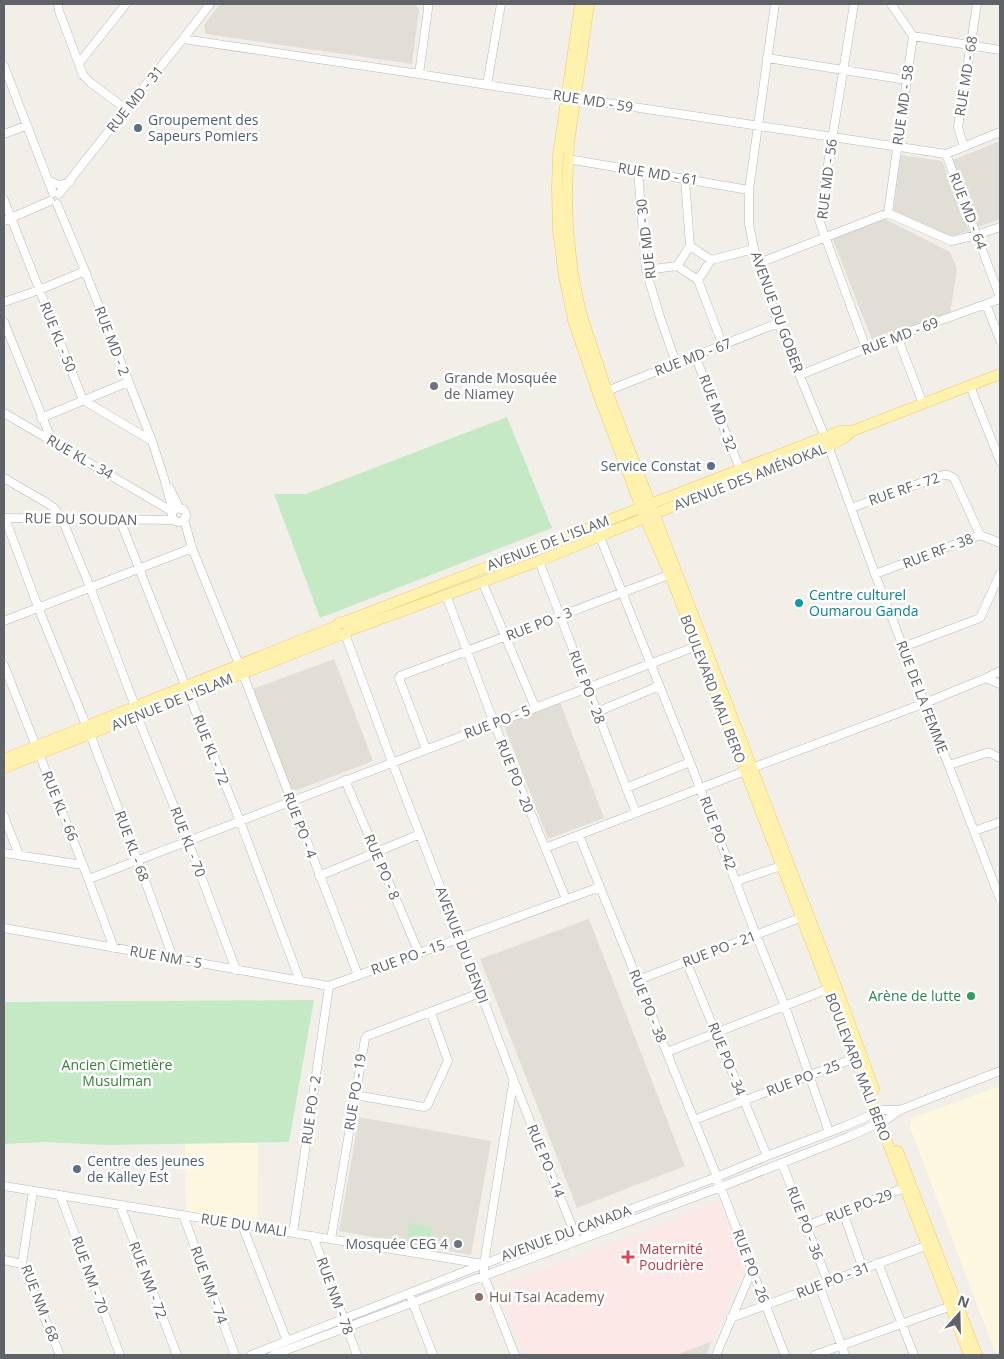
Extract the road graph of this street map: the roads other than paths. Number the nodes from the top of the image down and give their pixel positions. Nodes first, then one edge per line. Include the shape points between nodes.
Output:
1 (58, 4) edge
2 (126, 4) edge
3 (210, 4) edge
4 (428, 4) edge
5 (501, 4) edge
6 (580, 4) edge
7 (589, 4) edge
8 (775, 4) edge
9 (854, 4) edge
10 (891, 4) edge
11 (977, 4) edge
12 (913, 36) junction
13 (183, 39) junction
14 (971, 45) junction
15 (1000, 50) edge
16 (767, 58) junction
17 (79, 63) junction
18 (4, 66) edge
19 (843, 70) junction
20 (418, 74) junction
21 (906, 80) junction
22 (487, 85) junction
23 (571, 98) junction
24 (126, 109) junction
25 (26, 126) junction
26 (757, 126) junction
27 (1000, 132) edge
28 (4, 134) edge
29 (832, 137) junction
30 (897, 146) junction
31 (964, 147) junction
32 (946, 154) junction
33 (568, 160) junction
34 (638, 171) junction
35 (685, 179) junction
36 (49, 181) junction
37 (70, 182) junction
38 (749, 190) junction
39 (55, 198) junction
40 (4, 200) edge
41 (888, 213) junction
42 (8, 220) edge
43 (1000, 227) edge
44 (977, 236) junction
45 (825, 237) junction
46 (690, 246) junction
47 (754, 249) junction
48 (711, 260) junction
49 (759, 263) junction
50 (677, 266) junction
51 (646, 270) junction
52 (85, 271) junction
53 (698, 280) junction
54 (39, 290) junction
55 (1000, 298) edge
56 (4, 302) edge
57 (986, 304) junction
58 (4, 322) edge
59 (778, 323) junction
60 (897, 336) junction
61 (1000, 340) edge
62 (723, 346) junction
63 (866, 348) junction
64 (696, 356) junction
65 (676, 363) junction
66 (594, 368) junction
67 (1000, 374) edge
68 (800, 375) junction
69 (128, 382) junction
70 (970, 386) junction
71 (607, 391) junction
72 (83, 400) junction
73 (923, 404) junction
74 (4, 413) edge
75 (41, 418) junction
76 (52, 441) junction
77 (152, 441) junction
78 (827, 442) junction
79 (1000, 461) edge
80 (746, 470) junction
81 (4, 478) edge
82 (164, 478) junction
83 (720, 482) junction
84 (167, 491) junction
85 (156, 502) junction
86 (645, 506) junction
87 (851, 508) junction
88 (176, 515) junction
89 (650, 516) junction
90 (4, 518) edge
91 (62, 519) junction
92 (120, 520) junction
93 (980, 535) junction
94 (600, 537) junction
95 (1000, 543) edge
96 (192, 548) junction
97 (539, 561) junction
98 (139, 568) junction
99 (673, 573) junction
100 (875, 574) junction
101 (1000, 574) edge
102 (482, 581) junction
103 (90, 587) junction
104 (622, 592) junction
105 (446, 595) junction
106 (38, 607) junction
107 (560, 616) junction
108 (4, 621) edge
109 (343, 630) junction
110 (505, 636) junction
111 (700, 644) junction
112 (903, 647) junction
113 (467, 651) junction
114 (650, 663) junction
115 (4, 665) edge
116 (241, 669) junction
117 (1000, 671) edge
118 (986, 678) junction
119 (1000, 684) edge
120 (659, 686) junction
121 (588, 687) junction
122 (187, 691) junction
123 (924, 703) junction
124 (535, 707) junction
125 (136, 711) junction
126 (597, 712) junction
127 (494, 723) junction
128 (88, 730) junction
129 (426, 749) junction
130 (37, 750) junction
131 (1000, 758) edge
132 (4, 759) edge
133 (392, 762) junction
134 (690, 762) junction
135 (949, 765) junction
136 (4, 768) edge
137 (748, 770) junction
138 (345, 780) junction
139 (626, 788) junction
140 (700, 788) junction
141 (290, 801) junction
142 (636, 813) junction
143 (4, 816) edge
144 (240, 821) junction
145 (1000, 822) edge
146 (974, 831) junction
147 (420, 834) junction
148 (579, 835) junction
149 (188, 841) junction
150 (544, 848) junction
151 (376, 852) junction
152 (4, 853) edge
153 (19, 855) junction
154 (138, 861) junction
155 (83, 865) junction
156 (781, 866) junction
157 (1000, 874) edge
158 (319, 876) junction
159 (992, 878) junction
160 (89, 879) junction
161 (737, 881) junction
162 (600, 887) junction
163 (566, 899) junction
164 (1000, 899) edge
165 (800, 918) junction
166 (4, 928) edge
167 (756, 935) junction
168 (460, 938) junction
169 (114, 948) junction
170 (419, 953) junction
171 (173, 958) junction
172 (686, 962) junction
173 (236, 970) junction
174 (358, 976) junction
175 (638, 980) junction
176 (300, 981) junction
177 (329, 986) junction
178 (832, 987) junction
179 (480, 993) junction
180 (785, 1006) junction
181 (431, 1012) junction
182 (716, 1032) junction
183 (667, 1052) junction
184 (855, 1058) junction
185 (1000, 1071) edge
186 (809, 1076) junction
187 (514, 1081) junction
188 (355, 1096) junction
189 (744, 1101) junction
190 (881, 1117) junction
191 (694, 1120) junction
192 (829, 1132) junction
193 (767, 1156) junction
194 (782, 1163) junction
195 (717, 1177) junction
196 (4, 1186) edge
197 (908, 1186) junction
198 (721, 1187) junction
199 (33, 1191) junction
200 (60, 1195) junction
201 (120, 1205) junction
202 (843, 1212) junction
203 (183, 1215) junction
204 (242, 1225) junction
205 (806, 1226) junction
206 (574, 1231) junction
207 (293, 1233) junction
208 (313, 1236) junction
209 (330, 1239) junction
210 (577, 1241) junction
211 (930, 1244) junction
212 (4, 1260) edge
213 (878, 1263) junction
214 (22, 1264) junction
215 (484, 1264) junction
216 (863, 1269) junction
217 (752, 1270) junction
218 (484, 1276) junction
219 (828, 1282) junction
220 (819, 1285) junction
221 (410, 1294) junction
222 (412, 1302) junction
223 (766, 1305) junction
224 (954, 1305) junction
225 (731, 1318) junction
226 (345, 1323) junction
227 (902, 1324) junction
228 (841, 1346) junction
229 (290, 1348) edge
230 (60, 1355) edge
231 (120, 1355) edge
232 (177, 1355) edge
233 (235, 1355) edge
234 (250, 1355) edge
235 (273, 1355) edge
236 (357, 1355) edge
237 (433, 1355) edge
238 (515, 1355) edge
239 (716, 1355) edge
240 (785, 1355) edge
241 (815, 1355) edge
242 (845, 1355) edge
243 (914, 1355) edge
244 (969, 1355) edge
245 (977, 1355) edge

1 - 17 street
2 - 17 street
3 - 13 street, RUE MD - 31
4 - 20 street
5 - 22 street
6 - 23 main road, BOULEVARD MALI BERO
7 - 23 main road, BOULEVARD MALI BERO
8 - 16 street, AVENUE DU GOBER
9 - 19 street, RUE MD - 56
10 - 12 street
11 - 14 street, RUE MD - 68
12 - 14 street
12 - 21 street, RUE MD - 58
13 - 20 street, RUE MD - 59
13 - 24 street, RUE MD - 31
14 - 15 street
14 - 31 street, RUE MD - 68 via 958,127
16 - 19 street
16 - 26 street, AVENUE DU GOBER
17 - 24 street via 86,80
18 - 25 street, RUE MD - 2
19 - 21 street
19 - 29 street, RUE MD - 56
20 - 22 street, RUE MD - 59
21 - 30 street, RUE MD - 58
22 - 23 street, RUE MD - 59
23 - 26 street, RUE MD - 59
23 - 33 main road, BOULEVARD MALI BERO
23 - 66 main road, BOULEVARD MALI BERO via 558,155 558,231 573,320
24 - 37 street, RUE MD - 31
25 - 28 street
25 - 36 street, RUE MD - 2
26 - 29 street, RUE MD - 59
26 - 38 street, AVENUE DU GOBER
27 - 31 street
29 - 30 street, RUE MD - 59
29 - 45 street, RUE MD - 56 via 819,220
30 - 32 street, RUE MD - 59
30 - 41 street, RUE MD - 58
31 - 32 street
32 - 44 street, RUE MD - 64
33 - 34 street, RUE MD - 61
33 - 66 main road, BOULEVARD MALI BERO via 568,230 573,274
34 - 35 street, RUE MD - 61
34 - 51 street, RUE MD - 30
35 - 38 street, RUE MD - 61
35 - 46 street
36 - 37 street via 60,185
36 - 39 street, RUE MD - 2
37 - 39 street, RUE MD - 31
38 - 47 street, AVENUE DU GOBER via 749,224
39 - 42 street
39 - 52 street, RUE MD - 2
40 - 42 street, RUE KL - 50
41 - 44 street via 951,241
41 - 45 street
42 - 54 street, RUE KL - 50
43 - 44 street
44 - 55 street, RUE MD - 64
45 - 49 street
45 - 63 street, RUE MD - 56
46 - 48 street
46 - 50 street
47 - 48 street
47 - 49 street, AVENUE DU GOBER
48 - 53 street
49 - 59 street, AVENUE DU GOBER
50 - 51 street
50 - 53 street
51 - 65 street, RUE MD - 30
52 - 54 street
52 - 69 street, RUE MD - 2
53 - 62 street
54 - 56 street
54 - 72 street, RUE KL - 50
55 - 57 street, RUE MD - 69
57 - 60 street, RUE MD - 69
57 - 61 street
58 - 75 street
59 - 62 street, RUE MD - 67
59 - 68 street, AVENUE DU GOBER
60 - 63 street, RUE MD - 69
60 - 73 street
62 - 64 street, RUE MD - 67
63 - 68 street, RUE MD - 69
64 - 65 street, RUE MD - 67
64 - 80 street, RUE MD - 32
65 - 71 street, RUE MD - 67
66 - 71 main road, BOULEVARD MALI BERO
66 - 86 main road, BOULEVARD MALI BERO
67 - 70 main road, AVENUE DES AMÉNOKAL
68 - 78 street, AVENUE DU GOBER
69 - 72 street
69 - 77 street, RUE MD - 2
70 - 73 main road, AVENUE DES AMÉNOKAL
70 - 79 street
71 - 86 main road, BOULEVARD MALI BERO
72 - 75 street
72 - 77 street
73 - 78 main road, AVENUE DES AMÉNOKAL via 852,431 840,431
74 - 76 street, RUE KL - 34
75 - 76 street
76 - 85 street, RUE KL - 34
77 - 82 street, RUE MD - 2
78 - 80 main road, AVENUE DES AMÉNOKAL via 778,456
78 - 87 street, RUE DE LA FEMME
80 - 83 main road, AVENUE DES AMÉNOKAL
81 - 91 street via 53,507
82 - 84 street, RUE MD - 2
82 - 88 street, RUE MD - 2
83 - 86 main road, AVENUE DES AMÉNOKAL
83 - 89 main road, AVENUE DES AMÉNOKAL
84 - 85 street
84 - 88 street, RUE MD - 2
85 - 88 street, RUE KL - 34
86 - 89 main road, BOULEVARD MALI BERO
86 - 109 main road, AVENUE DE L'ISLAM
87 - 93 street, RUE RF - 72 via 948,475 954,478
87 - 100 street, RUE DE LA FEMME
88 - 92 street, RUE DU SOUDAN via 159,520
88 - 96 street, RUE MD - 2
89 - 94 main road, AVENUE DE L'ISLAM
89 - 99 main road, BOULEVARD MALI BERO
90 - 91 street, RUE DU SOUDAN
90 - 106 street, RUE KL - 68
91 - 92 street, RUE DU SOUDAN
91 - 103 street, RUE KL - 70
92 - 98 street, RUE KL - 72
93 - 95 street, RUE RF - 38
93 - 100 street, RUE RF - 38
94 - 97 main road, AVENUE DE L'ISLAM
94 - 104 street, RUE PO - 42
96 - 98 street
96 - 116 street, RUE MD - 2
97 - 102 main road, AVENUE DE L'ISLAM
97 - 107 street, RUE PO - 28
98 - 103 street
98 - 122 street, RUE KL - 72
99 - 104 street, RUE PO - 3
99 - 111 main road, BOULEVARD MALI BERO
100 - 112 street, RUE DE LA FEMME
101 - 112 street via 980,618
102 - 105 main road, AVENUE DE L'ISLAM
102 - 110 street
103 - 106 street
103 - 125 street, RUE KL - 70
104 - 107 street, RUE PO - 3
104 - 114 street, RUE PO - 42
105 - 109 main road, AVENUE DE L'ISLAM via 382,620
105 - 113 street, RUE PO - 20
106 - 108 street
106 - 128 street, RUE KL - 68
107 - 110 street, RUE PO - 3
107 - 121 street, RUE PO - 28
109 - 116 main road, AVENUE DE L'ISLAM
109 - 133 street, AVENUE DU DENDI
110 - 113 street, RUE PO - 3
110 - 124 street
111 - 114 street, RUE PO - 5
111 - 137 main road, BOULEVARD MALI BERO
112 - 123 street, RUE DE LA FEMME
113 - 127 street, RUE PO - 20
113 - 129 street, RUE PO - 3 via 399,678
114 - 120 street, RUE PO - 42
114 - 121 street, RUE PO - 5
115 - 130 street, RUE KL - 66
116 - 122 main road, AVENUE DE L'ISLAM
116 - 141 street, RUE PO - 4
117 - 118 street
118 - 119 street
118 - 123 street
120 - 126 street
120 - 134 street, RUE PO - 42
121 - 124 street, RUE PO - 5
121 - 126 street, RUE PO - 28
122 - 125 main road, AVENUE DE L'ISLAM
122 - 144 street, RUE KL - 72
123 - 135 street, RUE DE LA FEMME
123 - 137 street
124 - 127 street, RUE PO - 5
125 - 128 main road, AVENUE DE L'ISLAM
125 - 149 street, RUE KL - 70
126 - 139 street, RUE PO - 28
127 - 129 street, RUE PO - 5
127 - 150 street, RUE PO - 20
128 - 130 main road, AVENUE DE L'ISLAM
128 - 154 street, RUE KL - 68
129 - 133 street, RUE PO - 5
130 - 132 main road, AVENUE DE L'ISLAM
130 - 136 main road, AVENUE DE L'ISLAM
130 - 155 street, RUE KL - 66
131 - 135 street via 986,753
133 - 138 street, RUE PO - 5
133 - 147 street, AVENUE DU DENDI
134 - 139 street
134 - 140 street, RUE PO - 42
135 - 146 street, RUE DE LA FEMME
137 - 140 street
137 - 156 main road, BOULEVARD MALI BERO
137 - 178 main road, BOULEVARD MALI BERO
138 - 141 street, RUE PO - 5
138 - 151 street, RUE PO - 8
139 - 142 street, RUE PO - 28
140 - 142 street
140 - 161 street, RUE PO - 42
141 - 144 street, RUE PO - 5
141 - 158 street, RUE PO - 4
142 - 148 street
143 - 153 street
144 - 149 street, RUE PO - 5
144 - 176 street, RUE KL - 72
145 - 146 street
146 - 159 street, RUE DE LA FEMME
147 - 151 street
147 - 168 street, AVENUE DU DENDI
148 - 150 street
148 - 162 street, RUE PO - 38
149 - 154 street, RUE PO - 5
149 - 173 street, RUE KL - 70
150 - 163 street, RUE PO - 20
151 - 158 street
151 - 170 street, RUE PO - 8
152 - 153 street
153 - 155 street
154 - 160 street, RUE PO - 5
154 - 171 street, RUE KL - 68
155 - 160 street, RUE KL - 66
156 - 161 street
156 - 165 main road, BOULEVARD MALI BERO
157 - 159 street
158 - 174 street, RUE PO - 4
159 - 164 street, RUE DE LA FEMME
160 - 169 street, RUE KL - 66
161 - 167 street, RUE PO - 42
162 - 163 street, RUE PO - 15
162 - 175 street, RUE PO - 38
163 - 168 street, RUE PO - 15
165 - 167 street, RUE PO - 21
165 - 178 main road, BOULEVARD MALI BERO
166 - 169 street, RUE NM - 5
167 - 172 street, RUE PO - 21
167 - 180 street, RUE PO - 42
168 - 170 street, RUE PO - 15
168 - 179 street, AVENUE DU DENDI
169 - 171 street, RUE NM - 5
170 - 174 street, RUE PO - 15
171 - 173 street, RUE NM - 5
172 - 175 street, RUE PO - 21
172 - 182 street, RUE PO - 34
173 - 176 street, RUE NM - 5
174 - 177 street, RUE PO - 15
175 - 183 street, RUE PO - 38
176 - 177 street, RUE NM - 5
177 - 207 street, RUE PO - 2
178 - 180 street
178 - 184 main road, BOULEVARD MALI BERO
178 - 190 main road, BOULEVARD MALI BERO
179 - 181 street, RUE PO - 19
179 - 187 street, AVENUE DU DENDI
180 - 182 street
180 - 186 street, RUE PO - 42
181 - 188 street, RUE PO - 19 via 367,1036
181 - 188 street via 448,1061 427,1106
182 - 183 street
182 - 189 street, RUE PO - 34
183 - 191 street, RUE PO - 38
184 - 186 street, RUE PO - 25
184 - 190 main road, BOULEVARD MALI BERO
185 - 190 street
186 - 189 street, RUE PO - 25
186 - 192 street, RUE PO - 42
187 - 206 street, RUE PO - 14
187 - 215 street
188 - 209 street, RUE PO - 19
189 - 191 street, RUE PO - 25
189 - 193 street, RUE PO - 34
190 - 192 street, AVENUE DU CANADA
190 - 194 street, AVENUE DU CANADA
190 - 197 main road, BOULEVARD MALI BERO
191 - 195 street, RUE PO - 38
192 - 193 street, AVENUE DU CANADA
193 - 195 street, AVENUE DU CANADA
194 - 198 street, AVENUE DU CANADA
194 - 205 street, RUE PO - 36
195 - 198 street, RUE PO - 26
195 - 206 street, AVENUE DU CANADA
196 - 199 street, RUE DU MALI
197 - 202 street, RUE PO-29
197 - 211 main road, BOULEVARD MALI BERO
198 - 210 street, AVENUE DU CANADA
198 - 217 street, RUE PO - 26
199 - 200 street, RUE DU MALI
199 - 214 street, RUE NM - 68
200 - 201 street, RUE DU MALI
200 - 231 street, RUE NM - 70
201 - 203 street, RUE DU MALI
201 - 232 street, RUE NM - 72
202 - 205 street, RUE PO-29
202 - 216 street
203 - 204 street, RUE DU MALI
203 - 233 street, RUE NM - 74
204 - 207 street, RUE DU MALI
204 - 229 street
205 - 219 street, RUE PO - 36
206 - 210 street, RUE PO - 14
206 - 215 street, AVENUE DU CANADA
207 - 208 street, RUE DU MALI
208 - 209 street, RUE DU MALI
208 - 226 street, RUE NM - 78
209 - 215 street, RUE DU MALI
210 - 218 street, AVENUE DU CANADA
211 - 213 street, RUE PO - 31
211 - 224 main road, BOULEVARD MALI BERO
212 - 214 street
213 - 216 street, RUE PO - 31
213 - 227 street
214 - 230 street, RUE NM - 68
215 - 218 street
215 - 221 street, AVENUE DU CANADA
216 - 219 street, RUE PO - 31
217 - 223 street, RUE PO - 26
217 - 225 street
218 - 222 street, AVENUE DU CANADA
218 - 238 street
219 - 220 street, RUE PO - 31
220 - 223 street, RUE PO - 31
220 - 228 street
221 - 222 street
221 - 226 street, AVENUE DU CANADA
222 - 226 street, AVENUE DU CANADA
222 - 237 street
223 - 225 street, RUE PO - 31
223 - 240 street, RUE PO - 26
224 - 227 street
224 - 244 main road, BOULEVARD MALI BERO
224 - 245 main road, BOULEVARD MALI BERO
225 - 239 street
226 - 229 street, AVENUE DU CANADA
226 - 236 street, RUE NM - 78
227 - 228 street
227 - 243 street
228 - 241 street
228 - 242 street
229 - 234 street, AVENUE DU CANADA
229 - 235 street, AVENUE DU CANADA

